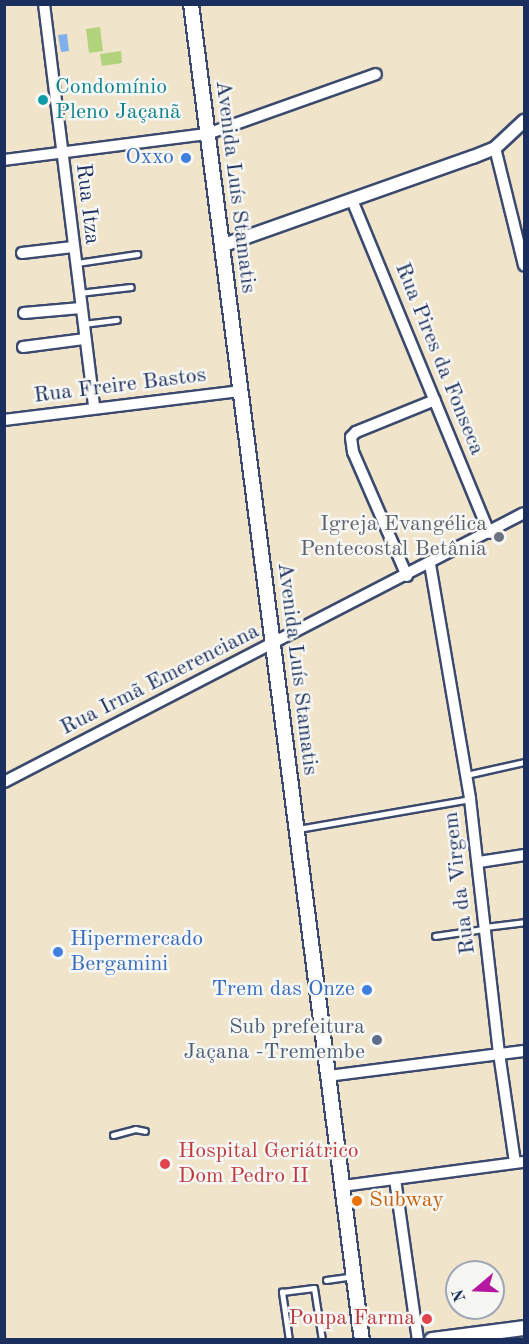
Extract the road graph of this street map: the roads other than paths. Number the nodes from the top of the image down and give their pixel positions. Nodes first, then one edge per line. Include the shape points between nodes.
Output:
1 (45, 4) edge
2 (191, 4) edge
3 (376, 74) dead end
4 (525, 121) edge
5 (207, 134) junction
6 (495, 148) junction
7 (61, 152) junction
8 (4, 160) edge
9 (352, 200) junction
10 (221, 246) junction
11 (73, 247) junction
12 (22, 253) dead end
13 (137, 254) dead end
14 (75, 263) junction
15 (525, 265) edge
16 (131, 286) dead end
17 (79, 293) junction
18 (81, 308) junction
19 (24, 314) dead end
20 (117, 320) dead end
21 (83, 324) junction
22 (85, 339) junction
23 (23, 347) dead end
24 (239, 391) junction
25 (435, 400) junction
26 (94, 408) junction
27 (4, 420) edge
28 (525, 513) edge
29 (489, 533) junction
30 (430, 564) junction
31 (407, 576) junction
32 (272, 644) junction
33 (525, 762) edge
34 (466, 775) junction
35 (4, 782) edge
36 (470, 799) junction
37 (296, 830) junction
38 (525, 855) edge
39 (478, 862) junction
40 (525, 922) edge
41 (485, 928) junction
42 (435, 936) dead end
43 (525, 1051) edge
44 (499, 1053) junction
45 (328, 1076) junction
46 (145, 1131) dead end
47 (113, 1135) dead end
48 (520, 1162) edge
49 (396, 1179) junction
50 (343, 1186) junction
51 (354, 1276) junction
52 (326, 1280) dead end
53 (524, 1328) edge
54 (289, 1340) edge
55 (322, 1340) edge
56 (362, 1340) edge
57 (418, 1340) edge
58 (432, 1340) edge

1 - 7 street, Rua Itza
2 - 5 main road, Avenida Luís Stamatis
3 - 5 street
4 - 6 street
5 - 7 street
5 - 10 main road, Avenida Luís Stamatis
6 - 9 street
6 - 15 street
7 - 8 street
7 - 11 street, Rua Itza
9 - 10 street
9 - 25 street, Rua Pires da Fonseca
10 - 24 main road, Avenida Luís Stamatis
11 - 12 street
11 - 14 street, Rua Itza
13 - 14 lane
14 - 17 street, Rua Itza
16 - 17 lane
17 - 18 street, Rua Itza
18 - 19 street
18 - 21 street, Rua Itza
20 - 21 lane
21 - 22 street, Rua Itza
22 - 23 street
22 - 26 street, Rua Itza
24 - 26 street, Rua Freire Bastos
24 - 32 main road, Avenida Luís Stamatis
25 - 29 street, Rua Pires da Fonseca
25 - 31 street via 356,432 351,438 353,452
26 - 27 street, Rua Freire Bastos
28 - 29 street, Rua Irmã Emerenciana
29 - 30 street, Rua Irmã Emerenciana
30 - 31 street, Rua Irmã Emerenciana
30 - 34 street, Rua da Virgem
31 - 32 street, Rua Irmã Emerenciana
32 - 35 street, Rua Irmã Emerenciana
32 - 37 main road, Avenida Luís Stamatis
33 - 34 lane
34 - 36 street, Rua da Virgem
36 - 37 lane
36 - 39 street, Rua da Virgem
37 - 45 main road, Avenida Luís Stamatis
38 - 39 street
39 - 41 street, Rua da Virgem
40 - 41 lane
41 - 42 lane
41 - 44 street, Rua da Virgem
43 - 44 street
44 - 45 street
44 - 48 street, Rua da Virgem
45 - 50 main road, Avenida Luís Stamatis
46 - 47 lane via 135,1129
48 - 49 street
49 - 50 street
49 - 57 street
50 - 51 main road, Avenida Luís Stamatis
51 - 52 lane
51 - 56 main road, Avenida Luís Stamatis
53 - 58 main road
54 - 55 lane via 282,1292 314,1288

